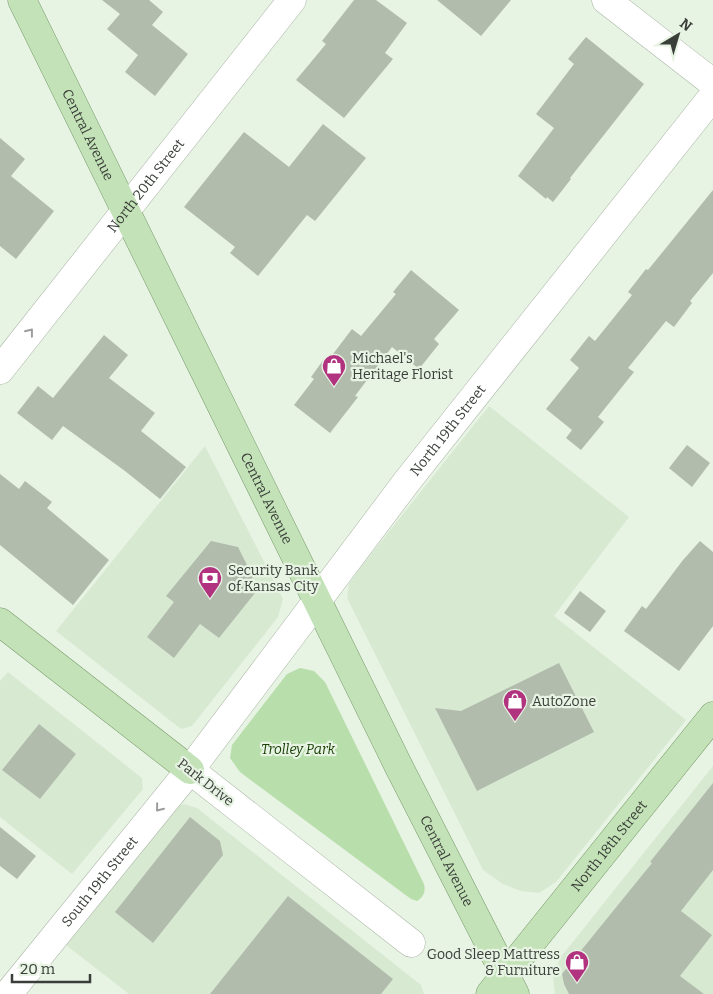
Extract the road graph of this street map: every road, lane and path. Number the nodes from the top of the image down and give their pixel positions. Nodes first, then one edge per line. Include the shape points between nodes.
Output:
1 (22, 0) edge
2 (292, 0) edge
3 (606, 0) edge
4 (713, 83) edge
5 (713, 96) edge
6 (126, 211) junction
7 (0, 370) edge
8 (317, 600) junction
9 (0, 622) edge
10 (713, 716) edge
11 (190, 770) junction
12 (411, 943) dead end
13 (503, 988) edge
14 (8, 994) edge

1 - 6 main road, Central Avenue
2 - 6 street, North 20th Street
3 - 4 street
5 - 8 street, North 19th Street via 408,480
7 -> 6 street, North 20th Street
6 - 8 main road, Central Avenue
8 - 11 street, North 19th Street
8 - 13 main road, Central Avenue
9 - 11 main road, Park Drive
10 - 13 main road, North 18th Street
11 - 12 street, Park Drive
11 -> 14 street, South 19th Street

